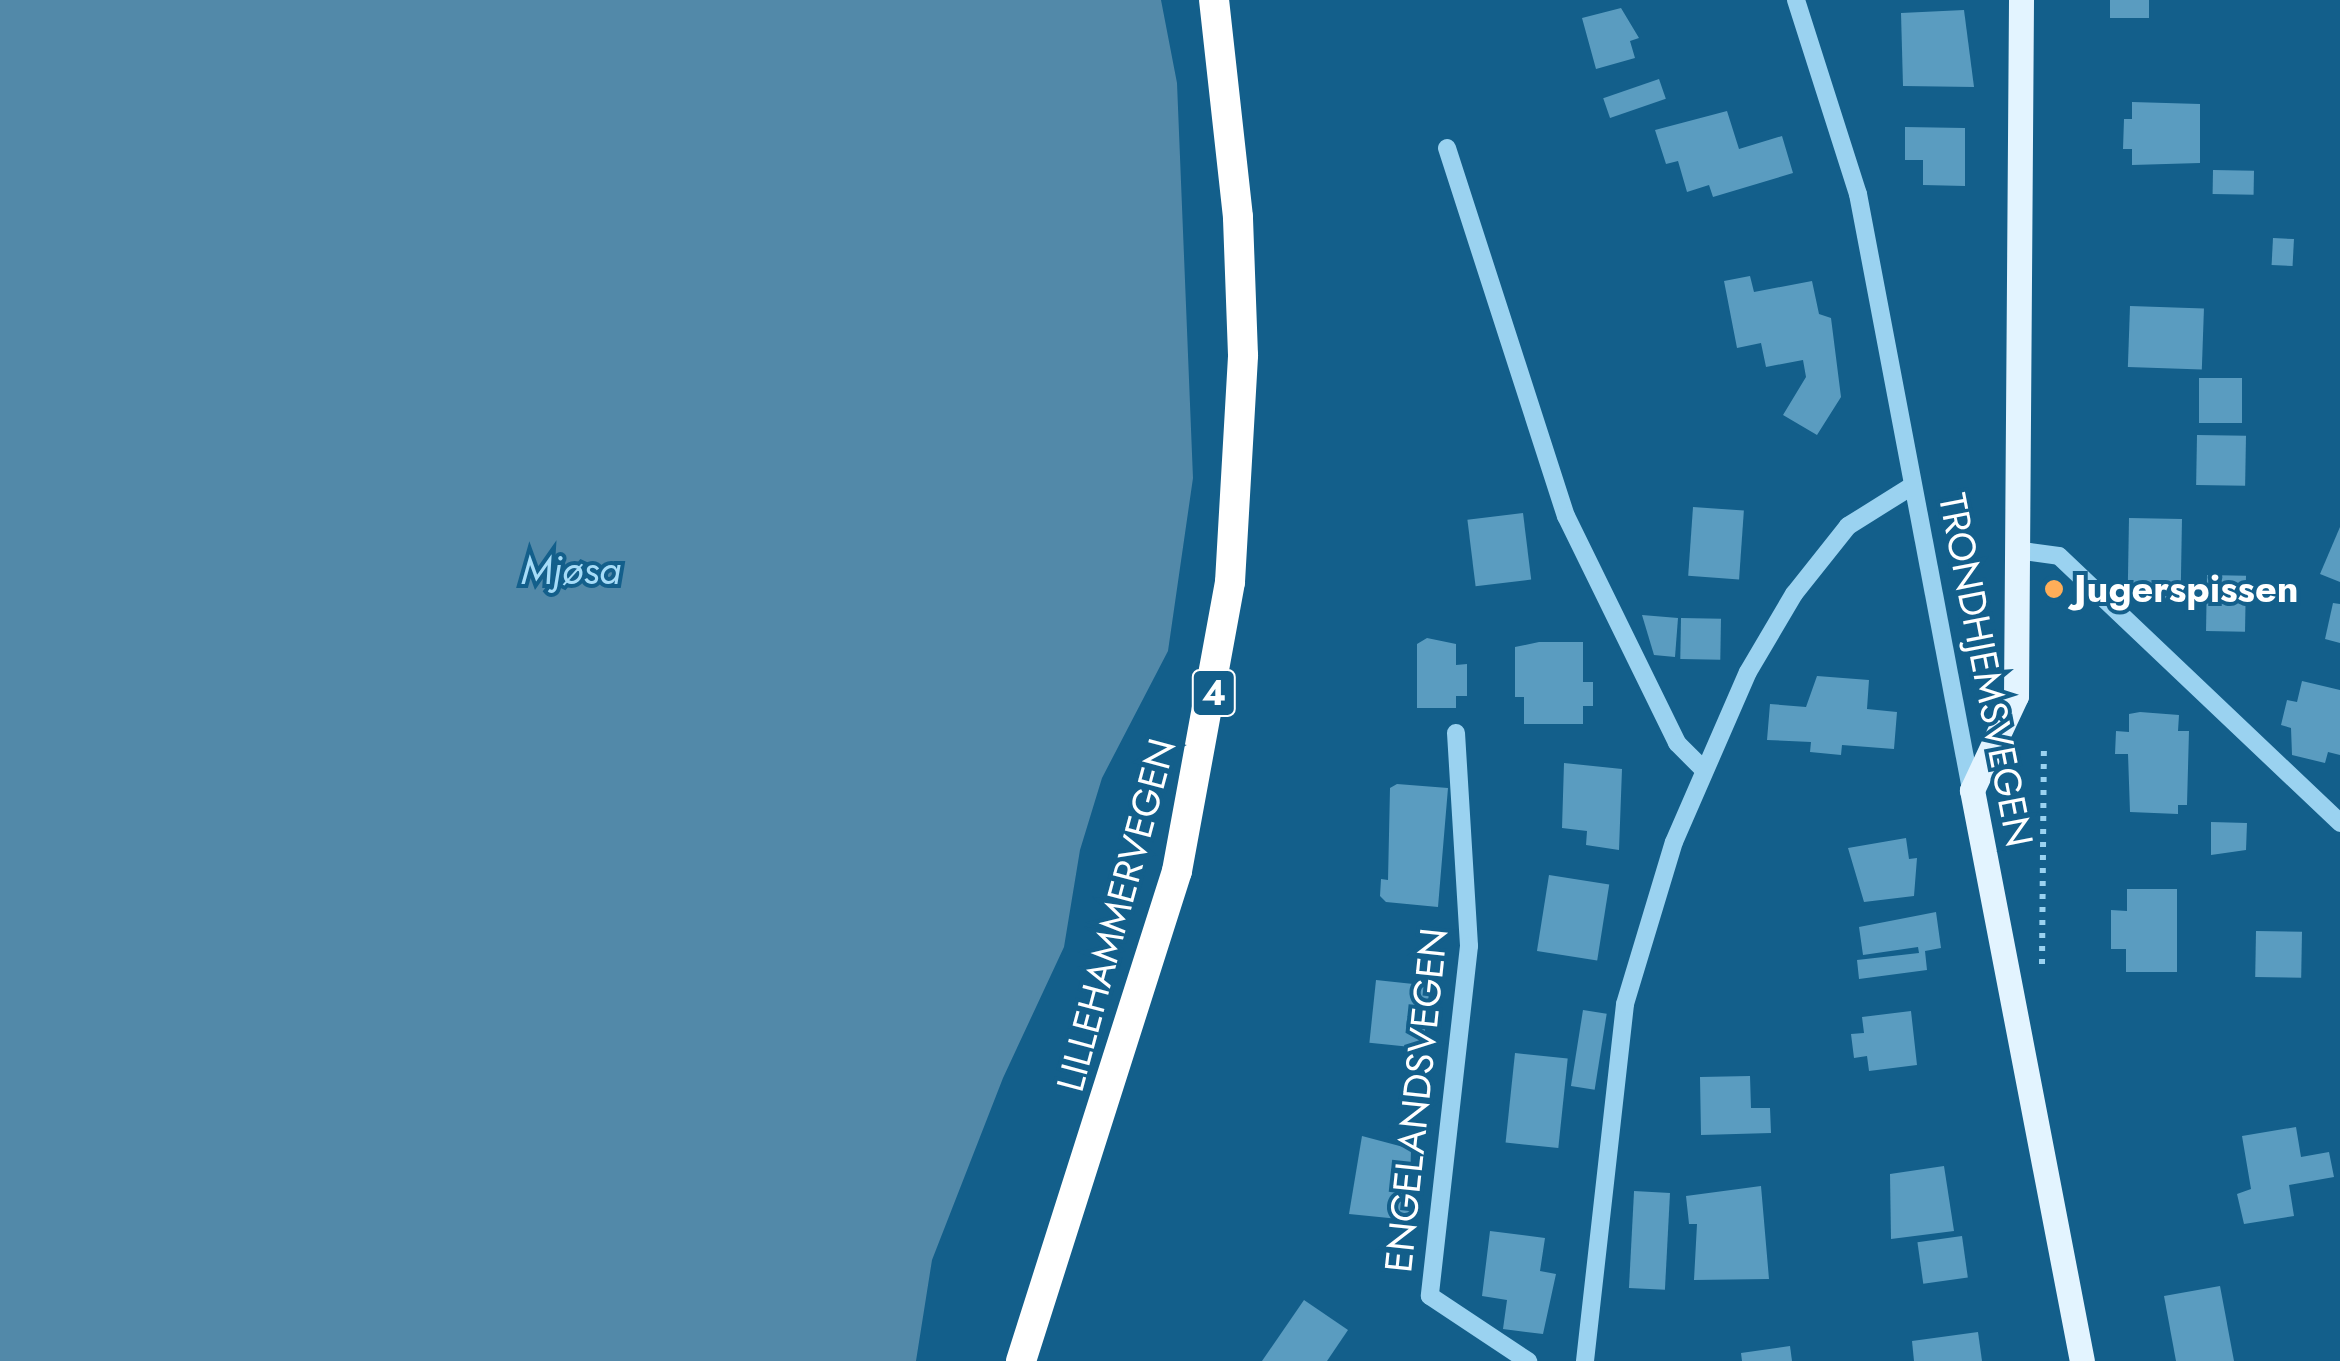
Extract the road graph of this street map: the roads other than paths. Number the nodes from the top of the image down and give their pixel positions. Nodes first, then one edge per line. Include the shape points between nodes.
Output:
1 (1214, 0) edge
2 (1796, 0) edge
3 (2021, 0) edge
4 (1447, 148) dead end
5 (1912, 486) junction
6 (2016, 550) junction
7 (1456, 733) dead end
8 (1703, 769) junction
9 (1972, 790) junction
10 (2340, 823) edge
11 (1022, 1361) edge
12 (1528, 1361) edge
13 (1585, 1361) edge
14 (2082, 1361) edge

1 - 11 highway, LILLEHAMMERVEGEN / 4 via 1238,218 1243,354 1228,600 1177,871
2 - 5 street, TRONDHJEMSVEGEN via 1858,194
3 - 6 main road
4 - 8 street via 1566,516 1677,742
5 - 8 street via 1848,526 1794,594
5 - 9 street, TRONDHJEMSVEGEN
6 - 9 main road via 2016,696
6 - 10 street via 2059,556
7 - 12 street, ENGELANDSVEGEN via 1469,946 1430,1296
8 - 13 street via 1625,1004
9 - 14 main road, TRONDHJEMSVEGEN

